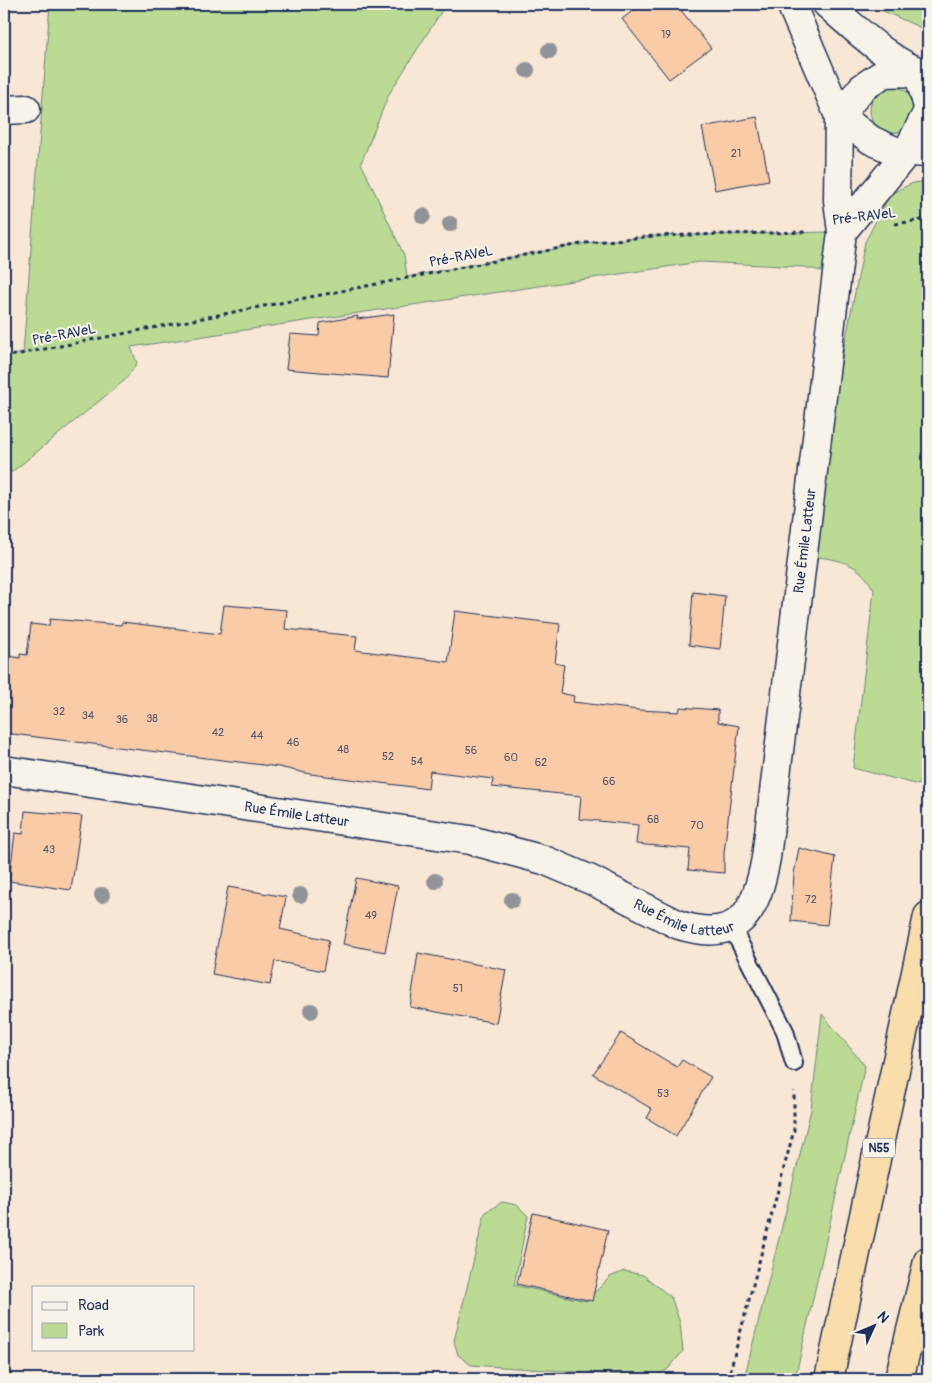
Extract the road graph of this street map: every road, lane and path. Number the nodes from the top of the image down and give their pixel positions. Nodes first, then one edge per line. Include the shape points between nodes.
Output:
1 (792, 4) edge
2 (827, 4) edge
3 (923, 73) edge
4 (928, 107) edge
5 (928, 111) edge
6 (839, 116) junction
7 (918, 152) edge
8 (928, 219) edge
9 (842, 232) junction
10 (4, 357) edge
11 (4, 770) edge
12 (928, 916) edge
13 (731, 926) junction
14 (794, 1063) joint
15 (928, 1261) edge
16 (728, 1379) edge
17 (829, 1379) edge
18 (899, 1379) edge

1 - 6 street
2 - 3 street via 876,45
3 - 4 street
3 - 6 street via 884,73 862,88
5 - 7 street
6 - 7 street via 870,140 895,151
6 - 9 street, Rue Émile Latteur via 838,200
7 - 9 street
8 - 9 path, Pré-RAVeL
9 - 10 path, Pré-RAVeL via 654,236 586,243
9 - 13 street, Rue Émile Latteur via 766,858 756,901
11 - 13 street, Rue Émile Latteur via 470,840 544,860 591,880 678,925 706,932
12 - 17 highway, N55
13 - 14 lane via 785,1031
14 - 16 path via 794,1130
15 - 18 highway

